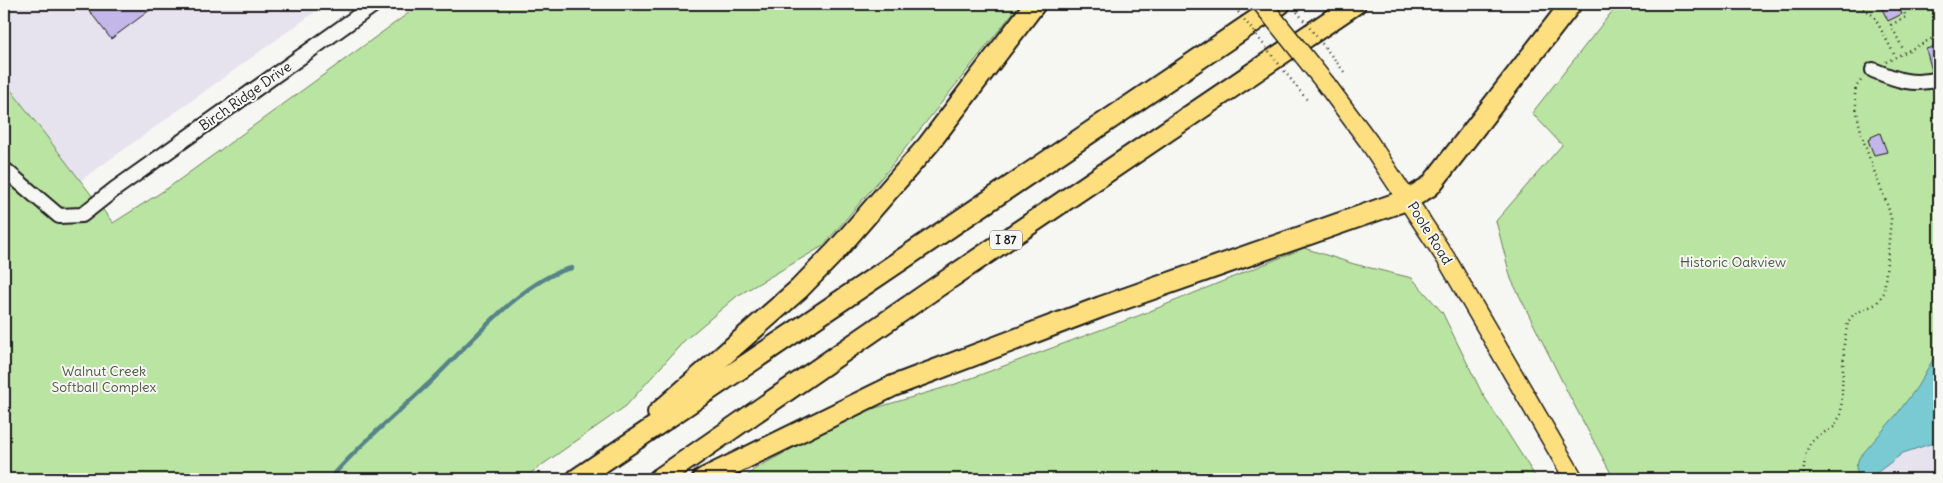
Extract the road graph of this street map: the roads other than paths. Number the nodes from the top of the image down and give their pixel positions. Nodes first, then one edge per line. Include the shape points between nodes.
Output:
1 (374, 4) edge
2 (1036, 4) edge
3 (1262, 4) edge
4 (1280, 4) edge
5 (1355, 4) edge
6 (1571, 4) edge
7 (1873, 70) road end
8 (1939, 79) edge
9 (4, 169) edge
10 (1409, 199) junction
11 (605, 460) junction
12 (577, 479) edge
13 (659, 479) edge
14 (703, 479) edge
15 (1574, 479) edge

1 - 9 street, Birch Ridge Drive via 82,214 59,216
2 - 11 highway via 928,145 835,252 799,288
3 - 10 main road, Poole Road, bridge via 1326,84
4 - 11 highway
5 - 13 highway, I 87
6 - 10 highway via 1430,186
7 - 8 street via 1906,82
10 - 14 highway via 1100,307 893,386
10 - 15 main road, Poole Road
11 - 12 highway

